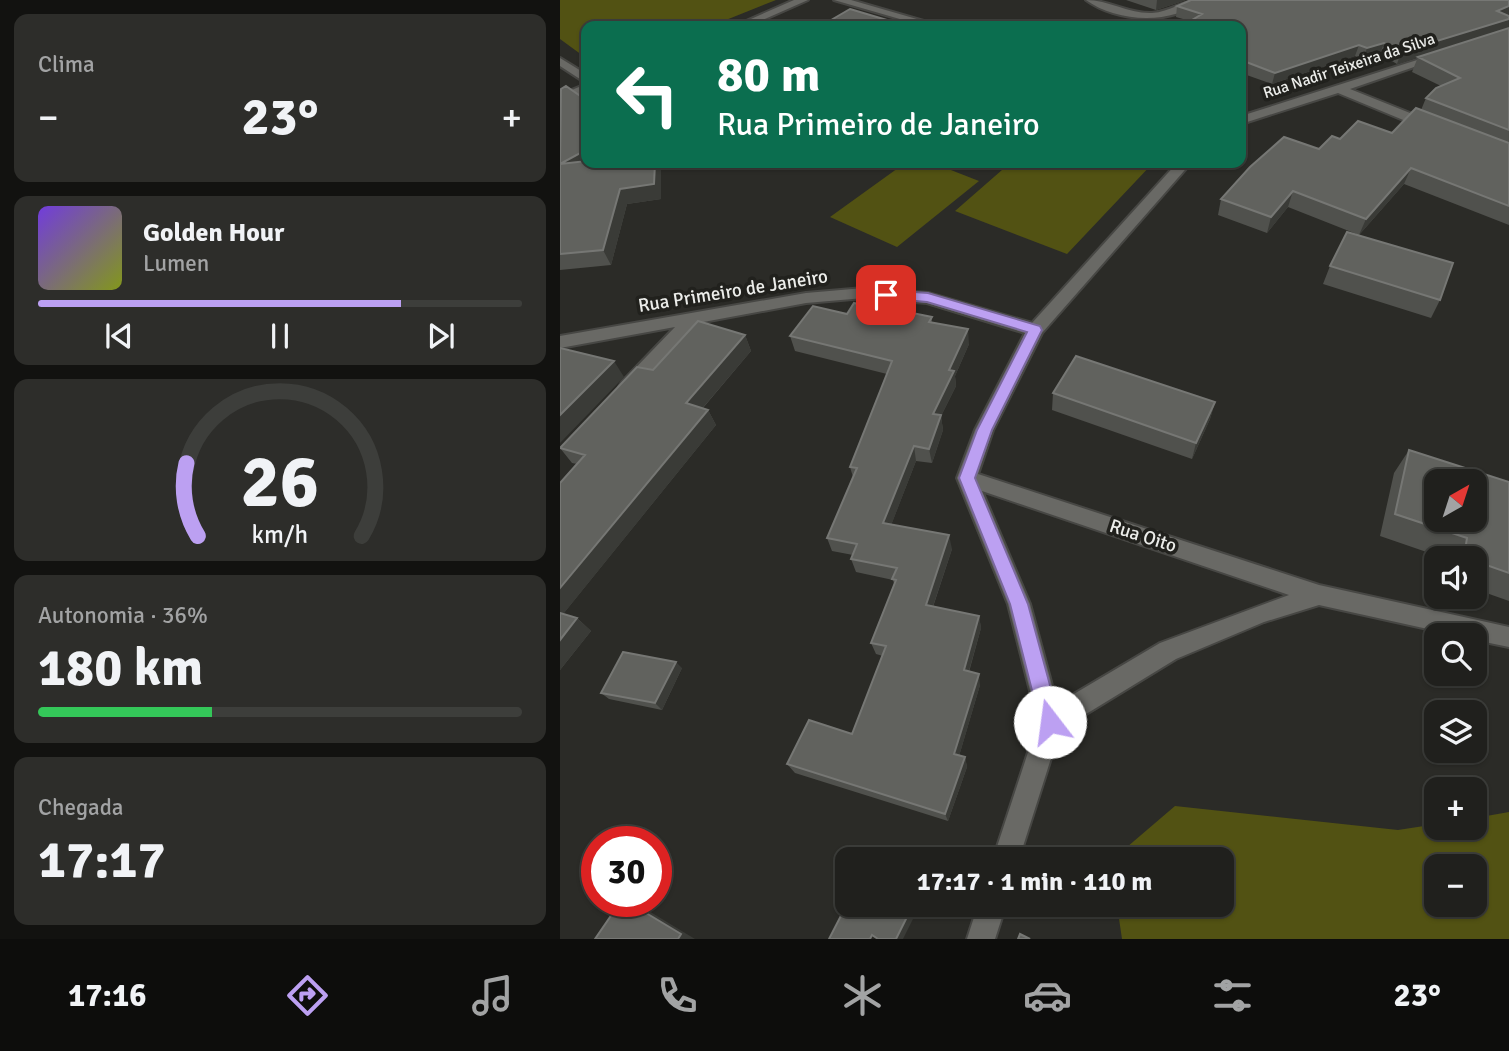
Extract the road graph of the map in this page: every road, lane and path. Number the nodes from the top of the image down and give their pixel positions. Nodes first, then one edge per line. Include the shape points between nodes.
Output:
1 (803, 0) edge
2 (839, 0) edge
3 (1091, 0) edge
4 (1196, 0) edge
5 (752, 21) edge
6 (917, 21) edge
7 (1456, 51) edge
8 (560, 61) edge
9 (581, 76) edge
10 (1337, 88) junction
11 (581, 90) edge
12 (560, 99) edge
13 (1246, 118) edge
14 (1448, 133) edge
15 (1180, 168) edge
16 (694, 317) junction
17 (1035, 330) junction
18 (560, 342) edge
19 (617, 398) edge
20 (967, 478) junction
21 (1318, 595) junction
22 (1509, 637) edge
23 (1050, 722) junction
24 (1010, 847) edge
25 (988, 917) edge
26 (981, 939) edge

1 - 5 street
2 - 6 street
3 - 4 street via 1158,17
7 - 10 street, Rua Nadir Teixeira da Silva
8 - 9 street
10 - 13 street, Rua Nadir Teixeira da Silva
10 - 14 street
11 - 12 street
15 - 17 street
16 - 17 street, Rua Primeiro de Janeiro via 864,293 928,298
16 - 18 street, Rua Primeiro de Janeiro
16 - 19 street
17 - 20 street via 984,430
20 - 21 street, Rua Oito
20 - 23 street via 1019,604
21 - 22 street, Rua Oito
21 - 23 street, Rua Oito via 1168,652
23 - 24 street
25 - 26 street

